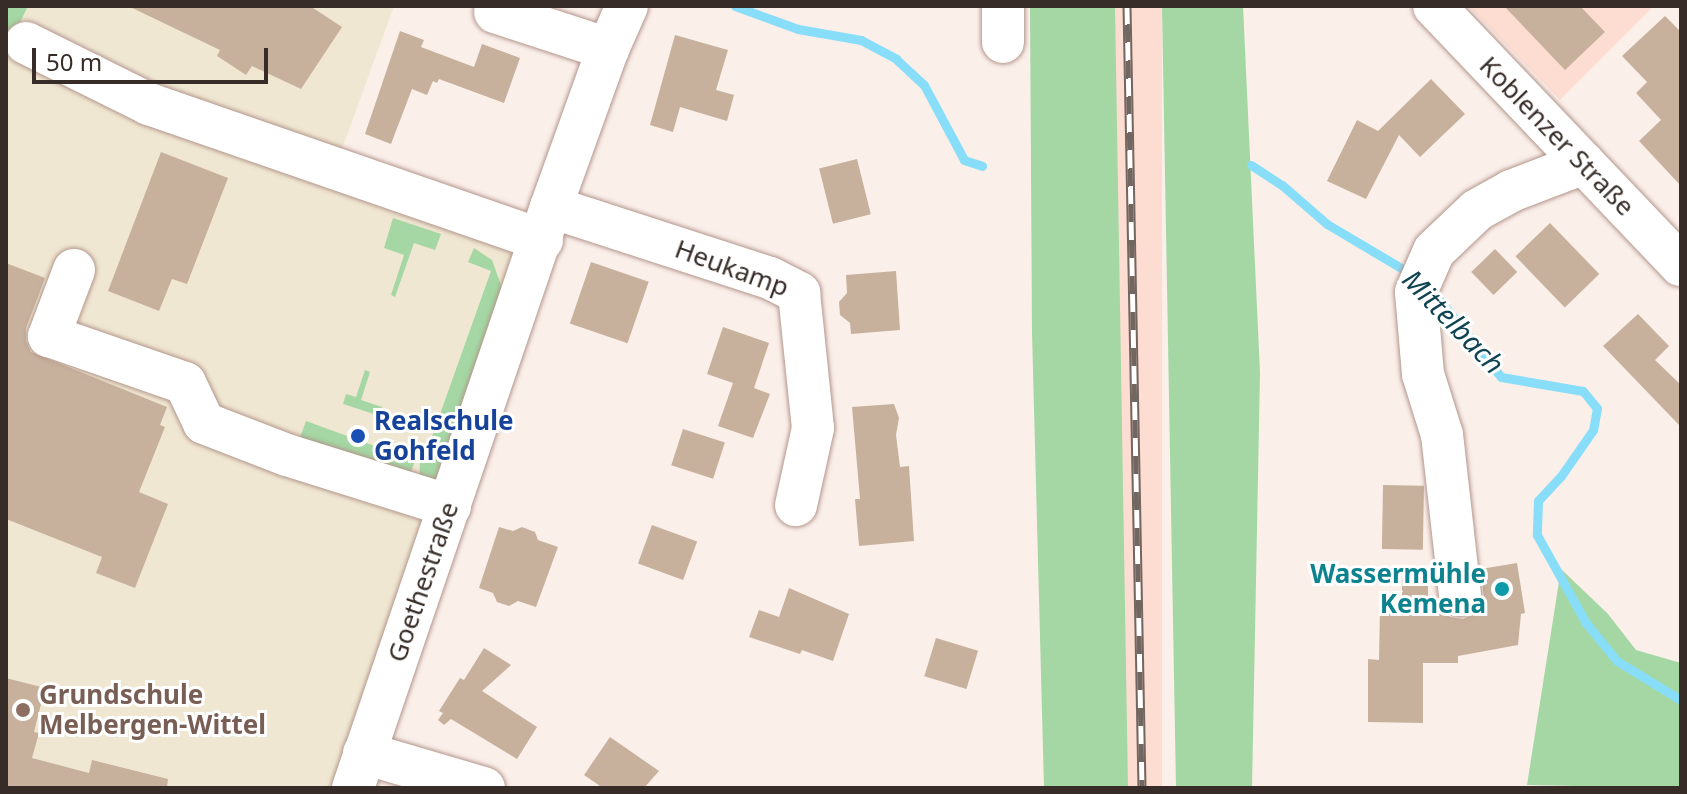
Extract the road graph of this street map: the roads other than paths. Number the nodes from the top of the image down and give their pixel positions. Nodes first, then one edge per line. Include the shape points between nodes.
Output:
1 (627, 6) edge
2 (1434, 6) edge
3 (495, 12) dead end
4 (26, 43) dead end
5 (608, 49) junction
6 (1584, 163) junction
7 (547, 224) junction
8 (1673, 248) edge
9 (74, 270) dead end
10 (796, 505) dead end
11 (450, 506) junction
12 (1460, 595) dead end
13 (359, 770) edge
14 (484, 788) edge

1 - 5 street, Goethestraße
2 - 6 street, Koblenzer Straße
3 - 5 street
4 - 7 street via 149,104
5 - 7 street, Goethestraße
6 - 8 street, Koblenzer Straße
6 - 12 street via 1477,210 1434,251 1416,292 1423,374 1442,435
7 - 10 street, Heukamp via 770,278 799,293 813,428
7 - 11 street, Goethestraße
9 - 11 street via 49,336 185,383 204,423
11 - 13 street, Goethestraße
13 - 14 street

